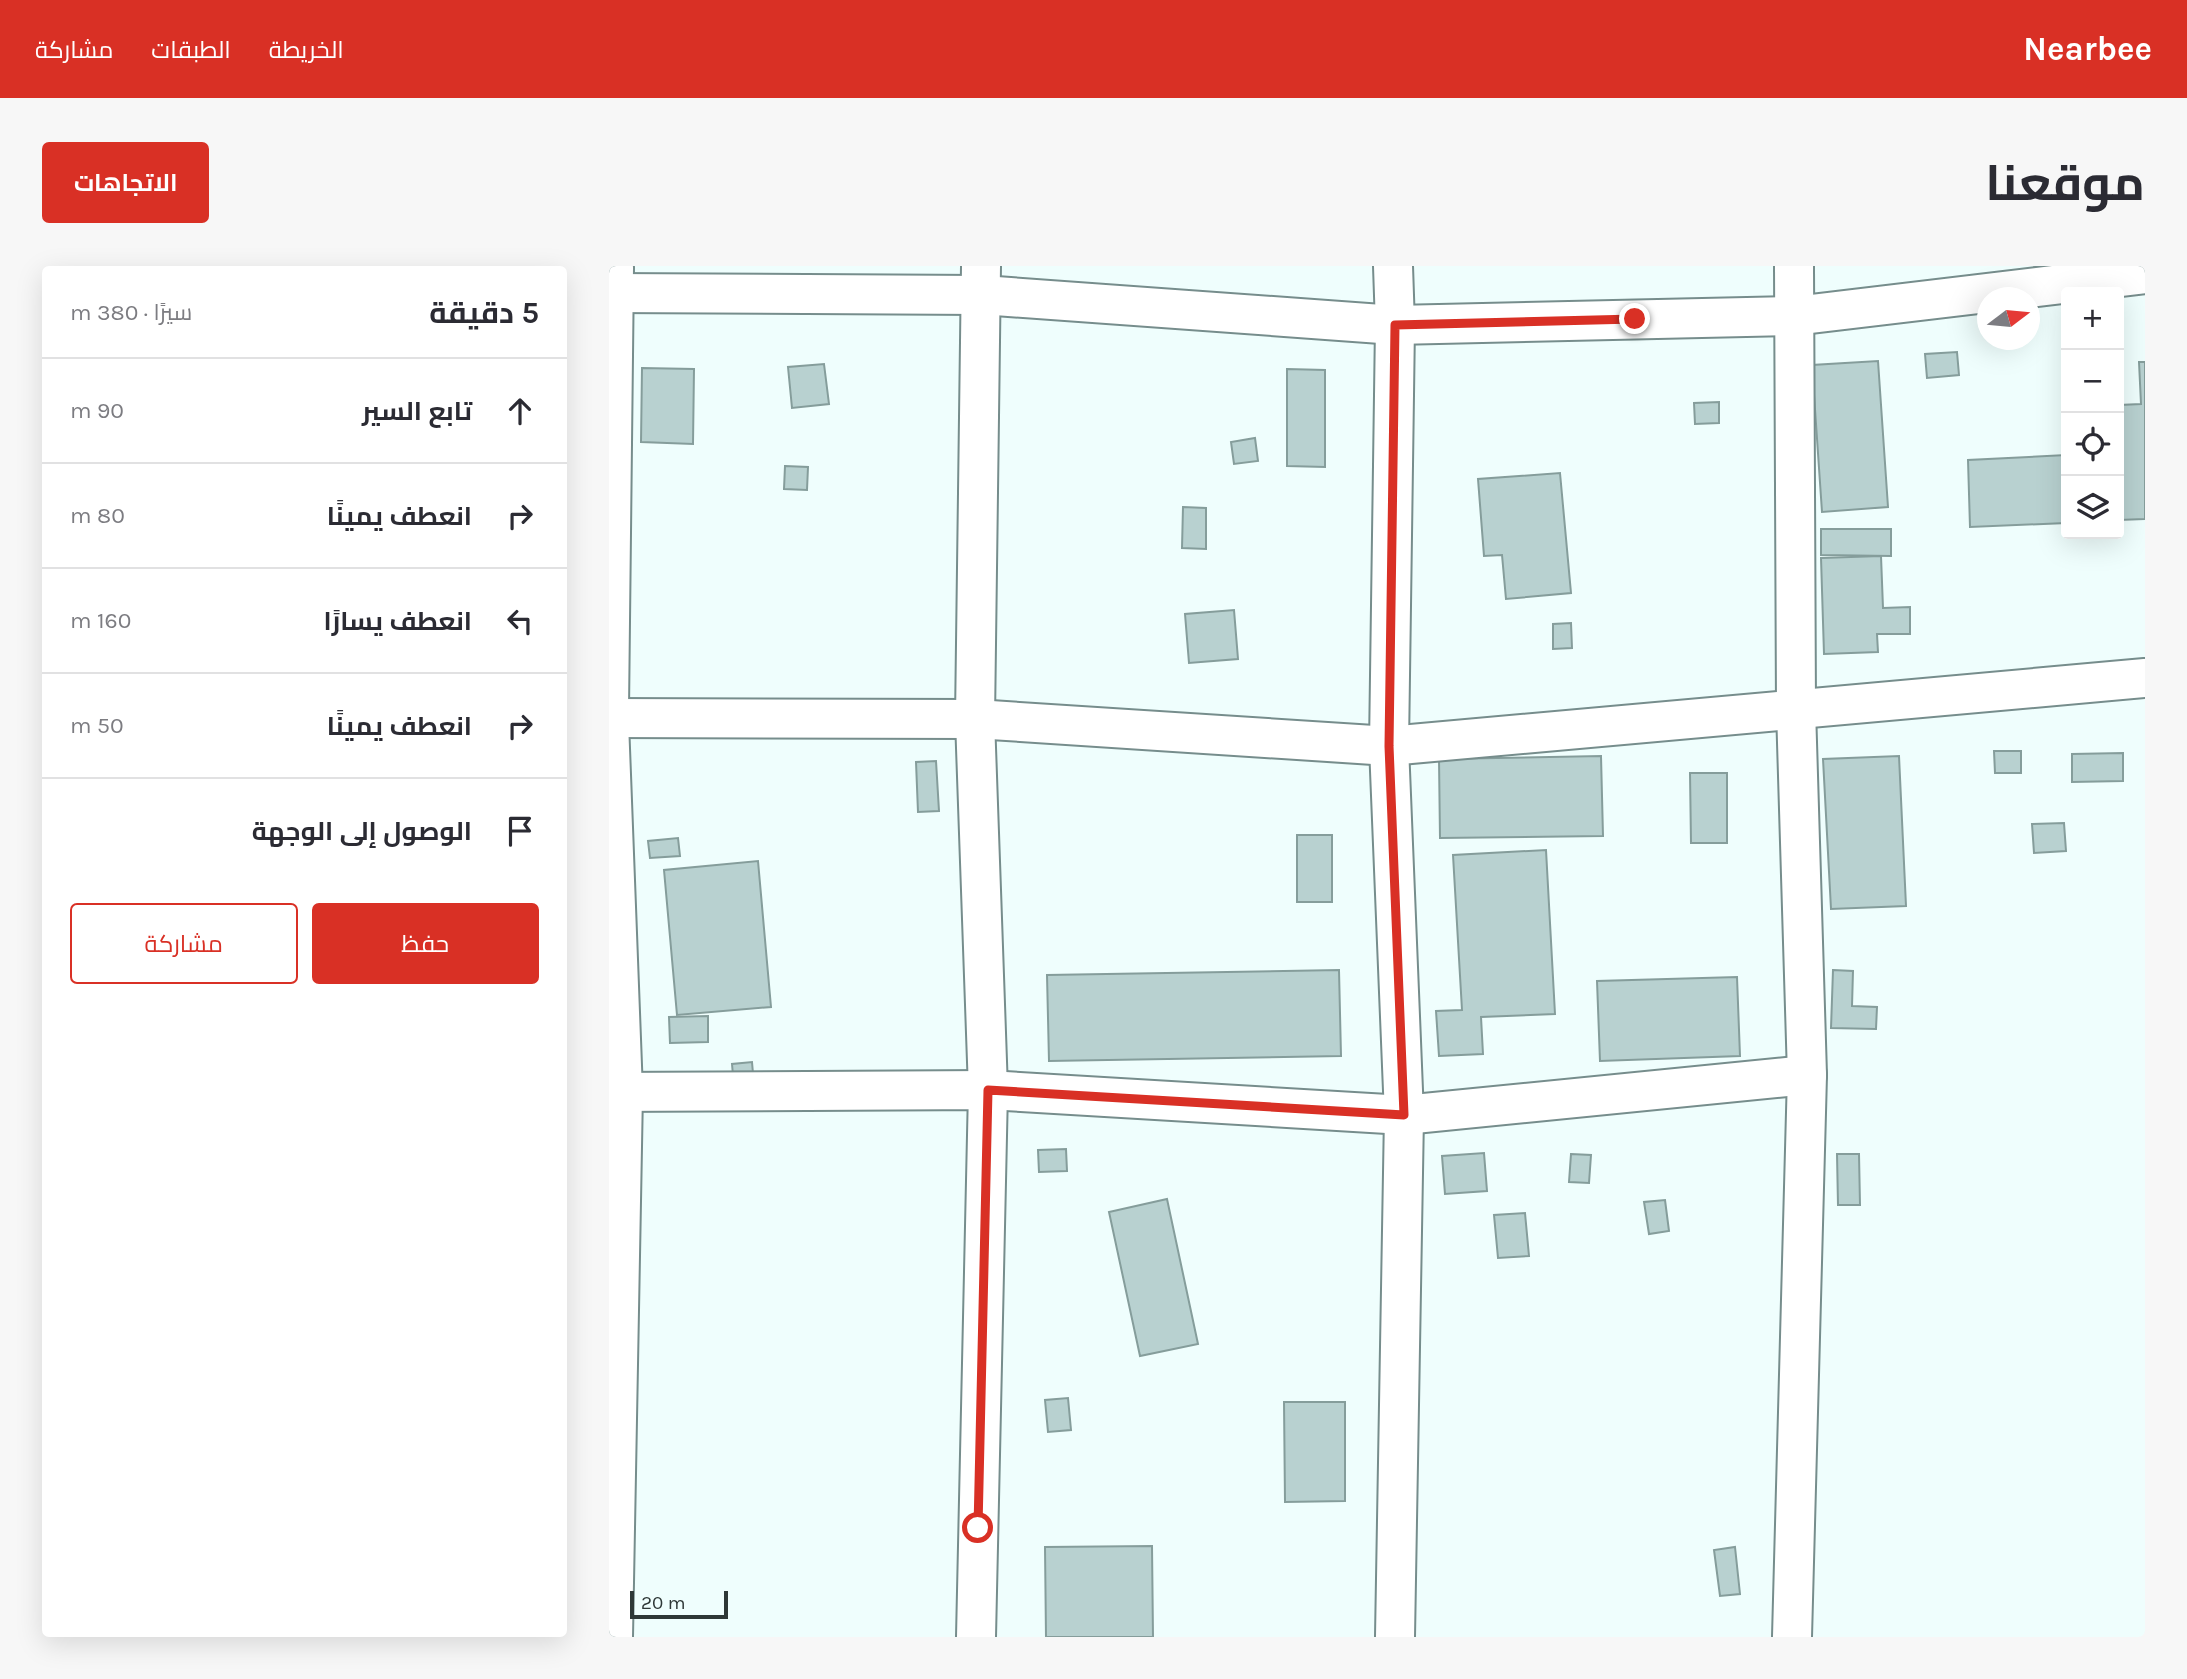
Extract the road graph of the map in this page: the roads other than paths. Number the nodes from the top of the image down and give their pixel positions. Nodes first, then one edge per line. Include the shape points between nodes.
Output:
1 (1393, 266) edge
2 (1794, 266) edge
3 (2145, 274) edge
4 (982, 280) edge
5 (613, 284) edge
6 (1794, 316) junction
7 (1395, 325) junction
8 (2145, 678) edge
9 (609, 709) edge
10 (1796, 709) junction
11 (975, 719) junction
12 (609, 720) edge
13 (1389, 746) junction
14 (1807, 1075) junction
15 (988, 1090) junction
16 (616, 1092) edge
17 (1404, 1115) junction
18 (613, 1637) edge
19 (976, 1637) edge
20 (1395, 1637) edge
21 (1792, 1637) edge

1 - 7 street
2 - 6 street
3 - 6 street
4 - 5 street
4 - 7 street
4 - 11 street
5 - 9 street
6 - 7 street
6 - 10 street
7 - 13 street
8 - 10 street
10 - 13 street
10 - 14 street
11 - 12 street
11 - 13 street
11 - 15 street
12 - 16 street
13 - 17 street
14 - 17 street
14 - 21 street
15 - 16 street
15 - 17 street
15 - 19 street
16 - 18 street
17 - 20 street

